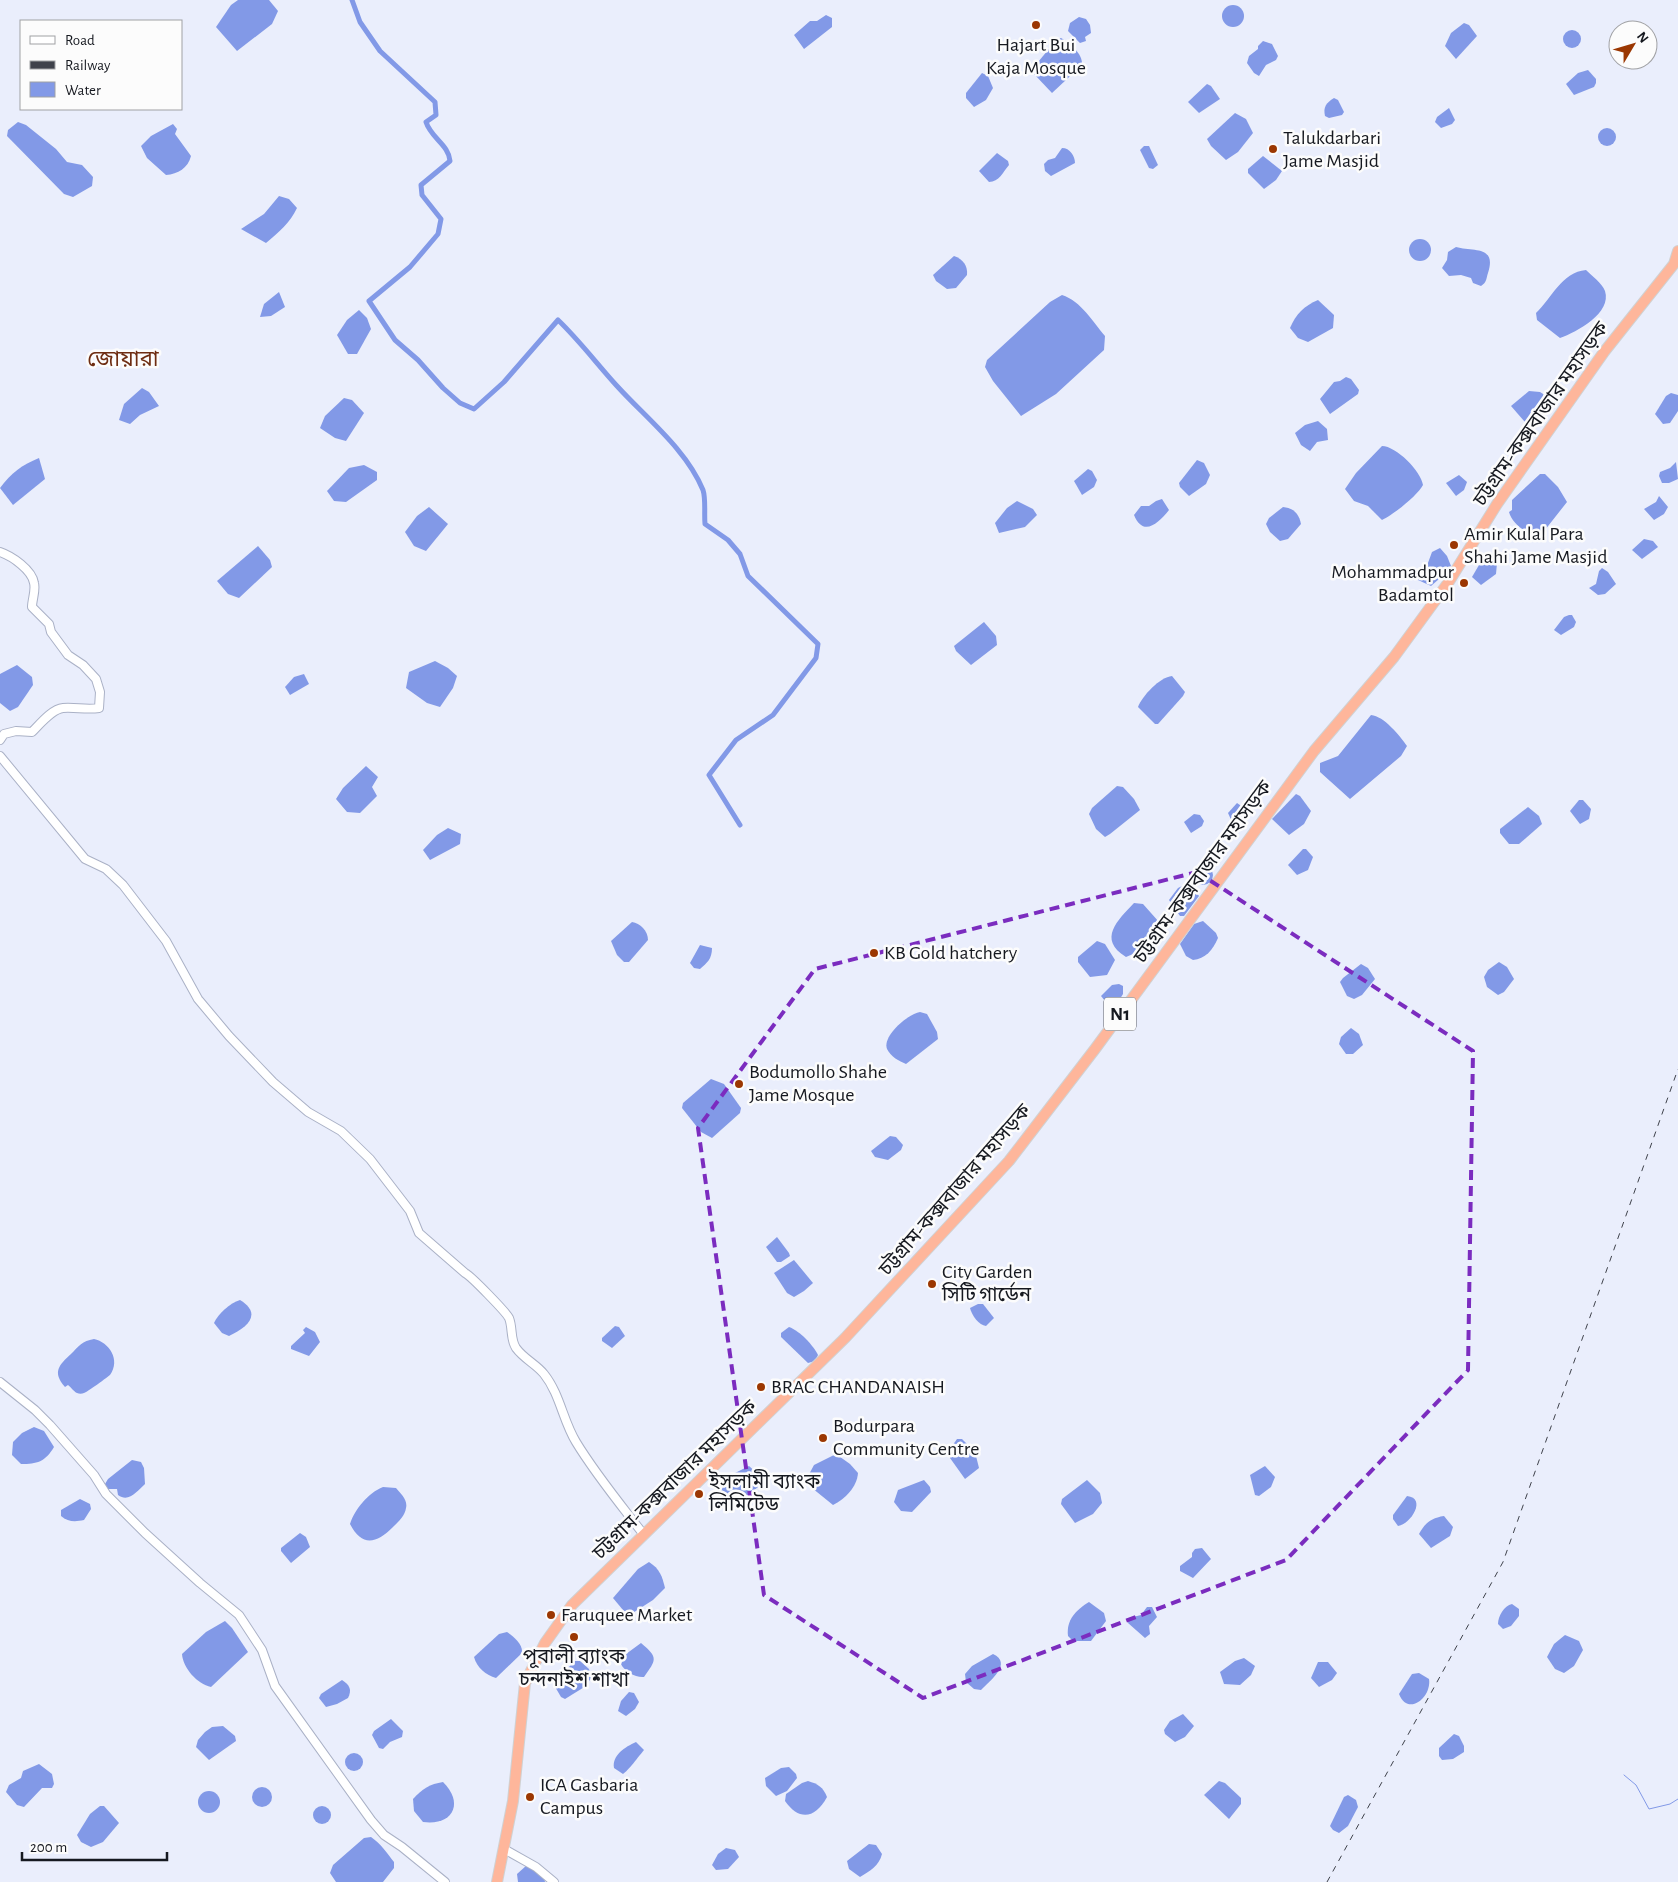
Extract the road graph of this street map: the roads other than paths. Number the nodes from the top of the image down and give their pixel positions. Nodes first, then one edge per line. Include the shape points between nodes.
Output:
1 (1678, 251) edge
2 (0, 552) edge
3 (0, 740) edge
4 (0, 756) edge
5 (0, 1382) edge
6 (644, 1534) junction
7 (504, 1849) junction
8 (444, 1882) edge
9 (497, 1882) edge
10 (554, 1882) edge

1 - 6 highway, চট্টগ্রাম-কক্সবাজার মহাসড়ক / N1 via 1674,264 1604,352 1394,658 1314,751 1095,1050 1009,1161 845,1338
2 - 3 street via 26,571 34,583 32,607 50,624 51,632 68,655 96,679 100,692 99,708 61,708 32,732 16,731 4,734
4 - 6 street via 85,859 106,869 124,885 166,941 198,999 229,1036 273,1082 308,1112 341,1131 370,1159 410,1211 419,1233 473,1277 502,1308 510,1319 515,1347 543,1372 576,1441
5 - 8 street via 45,1420 94,1475 106,1494 145,1533 239,1615 262,1650 274,1686 371,1820 384,1835
6 - 7 highway, চট্টগ্রাম-কক্সবাজার মহাসড়ক / N1 via 572,1605 545,1643 524,1683 513,1801
7 - 9 highway, চট্টগ্রাম-কক্সবাজার মহাসড়ক / N1
7 - 10 street via 536,1867

